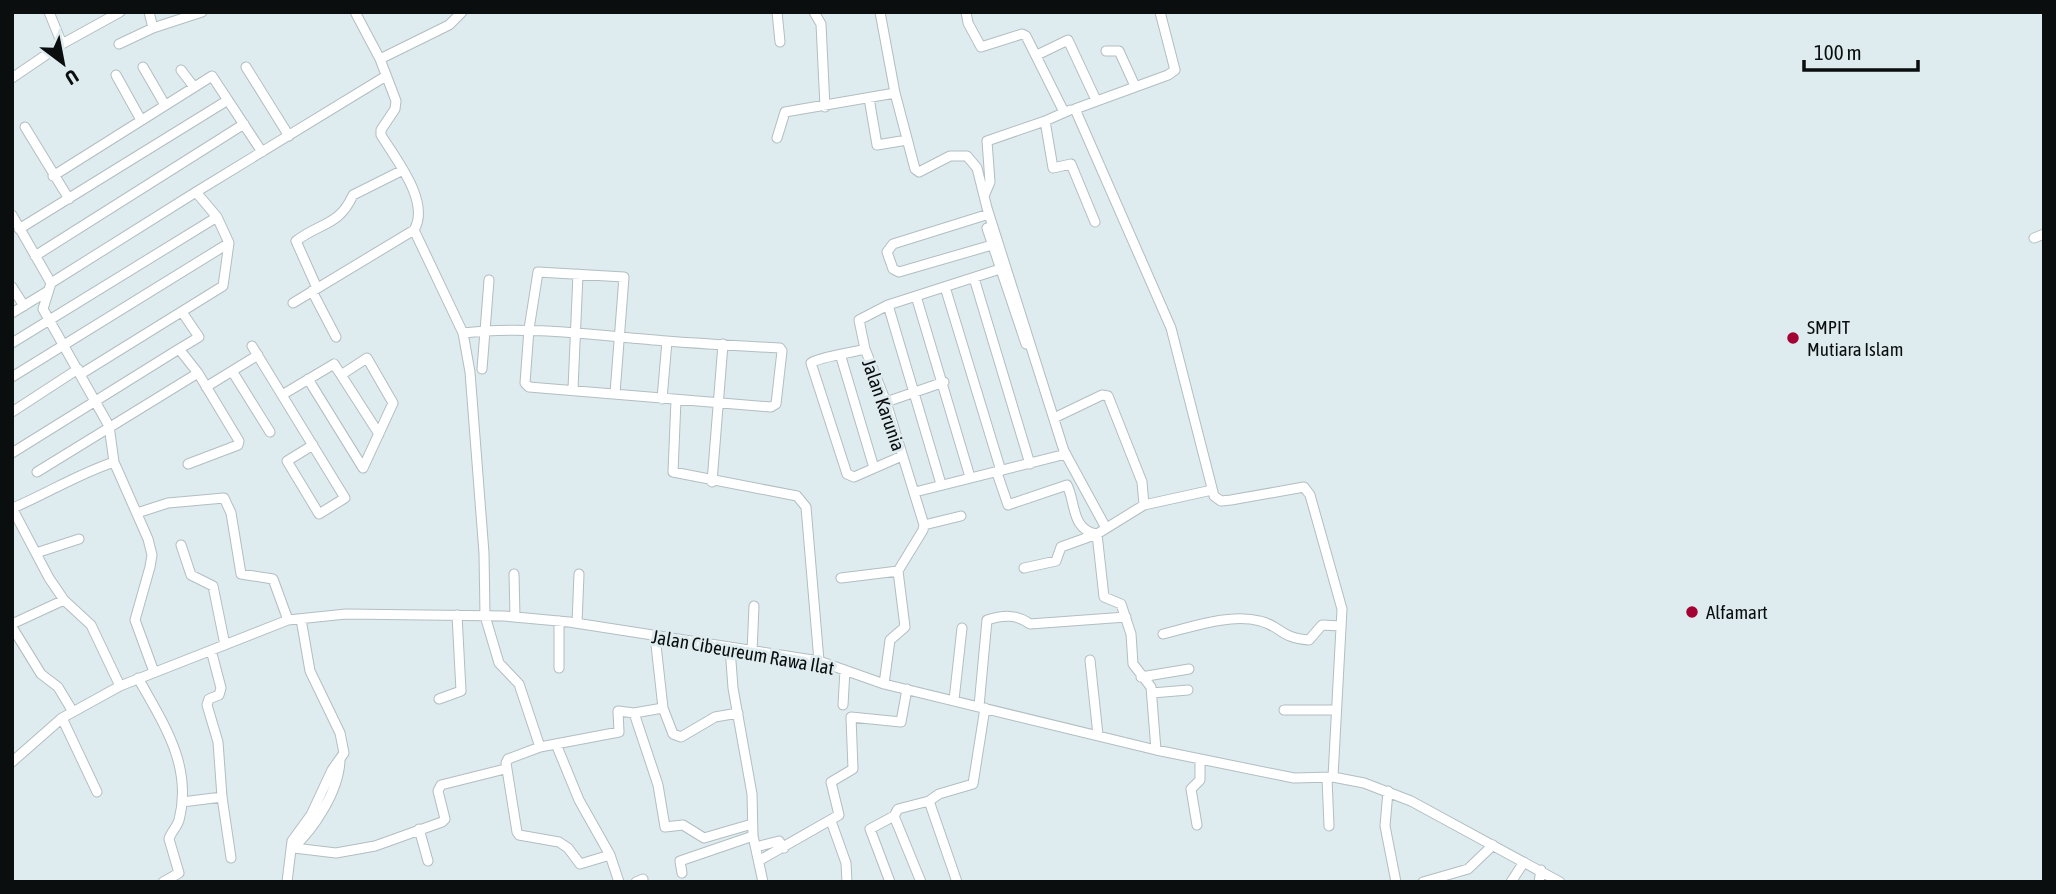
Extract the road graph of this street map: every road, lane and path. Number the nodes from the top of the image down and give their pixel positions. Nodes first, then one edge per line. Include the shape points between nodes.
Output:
1 (49, 12) edge
2 (120, 12) edge
3 (149, 12) edge
4 (355, 12) edge
5 (462, 12) edge
6 (778, 12) edge
7 (814, 12) edge
8 (880, 12) edge
9 (966, 12) edge
10 (1160, 12) edge
11 (197, 13) edge
12 (153, 28) junction
13 (780, 42) dead end
14 (62, 44) junction
15 (118, 44) dead end
16 (1106, 51) dead end
17 (1037, 55) junction
18 (380, 59) junction
19 (143, 67) dead end
20 (246, 67) dead end
21 (181, 70) dead end
22 (116, 75) dead end
23 (386, 76) junction
24 (12, 78) edge
25 (1135, 86) junction
26 (194, 87) junction
27 (895, 93) junction
28 (869, 98) junction
29 (228, 100) junction
30 (1096, 100) junction
31 (165, 105) junction
32 (825, 107) junction
33 (1074, 109) junction
34 (1064, 112) junction
35 (141, 120) junction
36 (1045, 121) junction
37 (244, 124) junction
38 (25, 127) dead end
39 (289, 136) junction
40 (776, 138) dead end
41 (907, 140) junction
42 (262, 152) junction
43 (403, 170) junction
44 (53, 176) junction
45 (197, 192) junction
46 (984, 196) junction
47 (69, 199) junction
48 (12, 215) edge
49 (986, 215) junction
50 (217, 217) junction
51 (1095, 222) dead end
52 (19, 229) junction
53 (414, 230) junction
54 (2044, 234) edge
55 (2034, 238) dead end
56 (229, 243) junction
57 (992, 245) junction
58 (35, 256) junction
59 (1000, 269) junction
60 (578, 274) junction
61 (974, 278) junction
62 (489, 280) dead end
63 (12, 287) edge
64 (50, 287) junction
65 (945, 287) junction
66 (314, 290) junction
67 (916, 296) junction
68 (293, 303) dead end
69 (24, 306) junction
70 (888, 306) junction
71 (182, 312) junction
72 (12, 313) edge
73 (49, 320) junction
74 (529, 329) junction
75 (488, 330) junction
76 (463, 333) junction
77 (575, 333) junction
78 (336, 337) dead end
79 (622, 337) junction
80 (667, 341) junction
81 (12, 343) edge
82 (64, 344) junction
83 (723, 344) junction
84 (252, 346) dead end
85 (179, 349) junction
86 (865, 349) junction
87 (258, 355) junction
88 (841, 357) junction
89 (482, 369) dead end
90 (80, 371) junction
91 (232, 371) junction
92 (198, 373) junction
93 (341, 375) junction
94 (12, 377) edge
95 (308, 379) junction
96 (944, 383) junction
97 (206, 387) junction
98 (573, 389) junction
99 (615, 393) junction
100 (913, 393) junction
101 (282, 395) junction
102 (662, 399) junction
103 (96, 400) junction
104 (676, 400) junction
105 (886, 402) junction
106 (720, 404) junction
107 (12, 412) edge
108 (1054, 418) junction
109 (109, 426) junction
110 (270, 432) dead end
111 (379, 434) junction
112 (313, 445) junction
113 (12, 453) edge
114 (1063, 454) junction
115 (902, 456) junction
116 (114, 462) junction
117 (188, 464) dead end
118 (1030, 464) junction
119 (874, 468) junction
120 (37, 471) dead end
121 (999, 472) junction
122 (970, 477) junction
123 (712, 482) junction
124 (941, 484) junction
125 (1212, 490) junction
126 (915, 492) junction
127 (1144, 505) junction
128 (12, 508) edge
129 (137, 513) junction
130 (961, 516) dead end
131 (924, 525) junction
132 (1106, 528) junction
133 (1097, 534) junction
134 (79, 539) dead end
135 (181, 545) dead end
136 (36, 553) junction
137 (1024, 568) dead end
138 (898, 571) junction
139 (514, 574) dead end
140 (579, 574) dead end
141 (841, 578) dead end
142 (64, 600) junction
143 (754, 606) dead end
144 (457, 615) junction
145 (485, 616) junction
146 (515, 617) junction
147 (1126, 617) junction
148 (301, 618) junction
149 (288, 620) junction
150 (559, 621) junction
151 (576, 623) junction
152 (12, 626) edge
153 (1340, 626) junction
154 (962, 628) dead end
155 (1163, 634) dead end
156 (655, 636) junction
157 (225, 645) junction
158 (730, 648) junction
159 (211, 650) junction
160 (752, 652) junction
161 (1090, 660) dead end
162 (819, 661) junction
163 (559, 668) dead end
164 (1189, 668) dead end
165 (845, 670) junction
166 (154, 672) junction
167 (1141, 677) junction
168 (138, 678) junction
169 (884, 684) junction
170 (120, 686) junction
171 (907, 689) junction
172 (1188, 690) dead end
173 (1152, 693) junction
174 (439, 699) dead end
175 (954, 700) junction
176 (843, 705) dead end
177 (982, 707) junction
178 (663, 708) junction
179 (1284, 710) dead end
180 (1335, 710) junction
181 (73, 712) junction
182 (738, 712) junction
183 (634, 713) junction
184 (62, 719) junction
185 (1098, 735) junction
186 (556, 744) junction
187 (540, 747) junction
188 (1156, 750) junction
189 (1200, 759) junction
190 (12, 762) edge
191 (505, 769) junction
192 (1330, 778) junction
193 (1388, 791) junction
194 (97, 792) dead end
195 (222, 797) junction
196 (181, 802) junction
197 (929, 802) junction
198 (894, 816) junction
199 (831, 821) junction
200 (752, 824) junction
201 (1197, 825) dead end
202 (1329, 826) dead end
203 (419, 829) junction
204 (753, 836) junction
205 (1493, 845) junction
206 (756, 847) junction
207 (784, 848) junction
208 (292, 849) junction
209 (610, 855) junction
210 (231, 858) dead end
211 (761, 860) junction
212 (428, 861) dead end
213 (1524, 862) junction
214 (1541, 870) junction
215 (682, 873) dead end
216 (181, 877) edge
217 (760, 880) edge
218 (163, 882) edge
219 (287, 882) edge
220 (619, 882) edge
221 (846, 882) edge
222 (890, 882) edge
223 (921, 882) edge
224 (957, 882) edge
225 (1396, 882) edge
226 (1423, 882) edge
227 (1511, 882) edge
228 (1539, 882) edge
229 (1560, 882) edge

1 - 14 street
2 - 14 street
3 - 12 street
4 - 18 street
5 - 18 street via 449,25
6 - 13 street
7 - 32 street via 821,24
8 - 27 street
9 - 17 street via 981,47 1022,34
10 - 25 street via 1175,70
11 - 12 street
12 - 15 street
14 - 24 street
16 - 25 street via 1119,51
17 - 30 street via 1068,40
17 - 34 street
18 - 23 street
19 - 31 street
20 - 39 street
21 - 26 street
22 - 35 street
23 - 39 street
23 - 43 street via 396,101 381,130
25 - 30 street
26 - 29 street via 212,76
26 - 31 street
27 - 28 street
27 - 41 street
28 - 32 street
28 - 41 street via 877,145
29 - 37 street
29 - 47 street
30 - 33 street
31 - 35 street
32 - 40 street via 785,112
33 - 34 street
33 - 125 street via 1171,328
34 - 36 street
35 - 44 street
36 - 46 street via 987,141 990,182
36 - 51 street via 1053,167 1072,164
37 - 42 street
37 - 58 street
38 - 44 street
39 - 42 street
41 - 46 street via 919,172 950,156 968,156 977,167
42 - 45 street
43 - 53 street via 419,212
43 - 66 street via 353,195 340,217 296,240
44 - 47 street
45 - 50 street
45 - 64 street
46 - 49 street
47 - 52 street
48 - 52 street
49 - 57 street
49 - 57 street via 893,244 887,252 893,269 899,272
49 - 108 street
50 - 56 street
50 - 73 street
52 - 58 street
53 - 66 street
53 - 76 street
54 - 55 street
56 - 71 street via 223,286
56 - 82 street
57 - 59 street
58 - 64 street
59 - 61 street
59 - 114 street
60 - 74 street via 540,271 536,275
60 - 77 street
60 - 79 street via 624,277
61 - 65 street
61 - 118 street
62 - 75 street
63 - 69 street
64 - 69 street
64 - 73 street via 43,309
65 - 67 street
65 - 121 street
66 - 68 street
66 - 78 street
67 - 70 street
67 - 96 street
69 - 72 street
70 - 86 street, Jalan Karunia via 862,317 859,324
70 - 100 street
71 - 85 street via 199,337
71 - 90 street
73 - 81 street
73 - 82 street
74 - 75 street
74 - 77 street
74 - 98 street via 527,386
75 - 76 street
75 - 89 street
76 - 145 street via 470,372
77 - 79 street
77 - 98 street
79 - 80 street
79 - 99 street
80 - 83 street
80 - 102 street
82 - 90 street
82 - 94 street
83 - 106 street
83 - 106 street via 782,351 774,407
84 - 87 street
85 - 92 street
85 - 103 street
86 - 88 street
86 - 105 street, Jalan Karunia
87 - 91 street
87 - 101 street
88 - 119 street
88 - 119 street via 811,363 847,474 853,477
90 - 103 street
90 - 107 street
91 - 97 street
91 - 110 street
92 - 97 street
92 - 109 street
93 - 95 street via 334,364
93 - 111 street
93 - 111 street via 368,358 393,403
95 - 101 street
95 - 111 street via 363,468
96 - 100 street
96 - 122 street
97 - 117 street via 239,441
98 - 99 street
99 - 102 street
100 - 105 street
100 - 124 street
101 - 112 street
102 - 104 street
103 - 109 street
103 - 113 street
104 - 106 street
104 - 123 street via 671,470
105 - 115 street, Jalan Karunia
106 - 123 street
108 - 114 street
108 - 127 street via 1093,398 1108,396 1142,482
109 - 116 street
109 - 120 street
112 - 112 street via 345,498 319,513 287,461
114 - 118 street
114 - 132 street
115 - 119 street
115 - 126 street, Jalan Karunia
116 - 128 street via 79,473 72,482
116 - 129 street
118 - 121 street
121 - 122 street
121 - 133 street via 1008,505 1067,485 1077,519 1084,529
122 - 124 street
123 - 162 street via 797,496 806,507
124 - 126 street
125 - 127 street
125 - 153 street via 1221,501 1307,488 1339,590
126 - 131 street, Jalan Karunia
127 - 132 street
128 - 136 street
129 - 149 street via 168,503 224,498 231,513 241,574 273,579
129 - 166 street via 152,555 135,620
130 - 131 street
131 - 138 street
132 - 133 street
133 - 137 street via 1061,547 1056,561
133 - 147 street via 1104,597 1120,603
134 - 136 street
135 - 157 street via 191,575 213,586
136 - 142 street
138 - 141 street
138 - 169 street via 905,627 890,640
139 - 146 street
140 - 151 street
142 - 152 street
142 - 170 street via 91,625
143 - 160 street
144 - 145 street, Jalan Cibeureum Rawa Ilat
144 - 148 street, Jalan Cibeureum Rawa Ilat
144 - 174 street via 461,691
145 - 146 street, Jalan Cibeureum Rawa Ilat
145 - 187 street via 499,663 519,684
146 - 150 street, Jalan Cibeureum Rawa Ilat
147 - 167 street via 1133,663
147 - 177 street via 1030,624 1022,617 987,620
148 - 149 street, Jalan Cibeureum Rawa Ilat
148 - 208 street via 310,671 344,745 311,815 292,841
149 - 157 street, Jalan Cibeureum Rawa Ilat
150 - 151 street, Jalan Cibeureum Rawa Ilat
150 - 163 street
151 - 156 street, Jalan Cibeureum Rawa Ilat
152 - 181 street via 41,674 58,687
153 - 155 street via 1322,625 1309,640 1289,638 1263,621 1246,618
153 - 180 street
154 - 175 street
156 - 158 street, Jalan Cibeureum Rawa Ilat
156 - 178 street
157 - 159 street, Jalan Cibeureum Rawa Ilat
158 - 160 street, Jalan Cibeureum Rawa Ilat
158 - 182 street
159 - 166 street, Jalan Cibeureum Rawa Ilat
159 - 195 street via 221,688 207,705 218,742
160 - 162 street, Jalan Cibeureum Rawa Ilat
161 - 185 street
162 - 165 street, Jalan Cibeureum Rawa Ilat
164 - 167 street
165 - 169 street, Jalan Cibeureum Rawa Ilat
165 - 176 street
166 - 168 street, Jalan Cibeureum Rawa Ilat
167 - 173 street
168 - 170 street, Jalan Cibeureum Rawa Ilat
168 - 196 street via 176,748
169 - 171 street, Jalan Cibeureum Rawa Ilat
170 - 181 street, Jalan Cibeureum Rawa Ilat
171 - 175 street, Jalan Cibeureum Rawa Ilat
171 - 199 street via 901,722 850,717 853,769 831,782 840,811
172 - 173 street
173 - 188 street
175 - 177 street, Jalan Cibeureum Rawa Ilat
177 - 185 street, Jalan Cibeureum Rawa Ilat
177 - 197 street via 973,784 939,794
178 - 182 street via 676,737 715,717
178 - 183 street
179 - 180 street
180 - 192 street
181 - 184 street, Jalan Cibeureum Rawa Ilat
182 - 200 street via 752,794
183 - 186 street via 617,712 619,732
183 - 200 street via 658,785 665,827 683,825 704,838
184 - 190 street, Jalan Cibeureum Rawa Ilat
184 - 194 street
185 - 188 street, Jalan Cibeureum Rawa Ilat
186 - 187 street
186 - 209 street via 579,800
187 - 191 street via 508,759
188 - 189 street, Jalan Cibeureum Rawa Ilat
189 - 192 street, Jalan Cibeureum Rawa Ilat via 1283,776
189 - 201 street via 1200,780 1191,789
191 - 203 street via 441,785 438,791 446,819
191 - 209 street via 519,835 559,842 580,864
192 - 193 street, Jalan Cibeureum Rawa Ilat
192 - 202 street
193 - 205 street, Jalan Cibeureum Rawa Ilat
193 - 225 street via 1385,826
195 - 196 street
195 - 210 street
196 - 216 street via 169,839
197 - 198 street via 898,809
197 - 224 street
198 - 222 street via 870,829
198 - 223 street
199 - 207 street
199 - 221 street via 846,863
200 - 204 street
203 - 208 street via 375,846 336,853
203 - 212 street
204 - 206 street
204 - 215 street via 680,860
205 - 213 street, Jalan Cibeureum Rawa Ilat
205 - 226 street via 1468,869
206 - 207 street via 779,841
206 - 211 street
207 - 211 street
208 - 219 street
209 - 220 street
211 - 217 street
213 - 214 street, Jalan Cibeureum Rawa Ilat
213 - 227 street
214 - 228 street
214 - 229 street, Jalan Cibeureum Rawa Ilat
216 - 218 street

